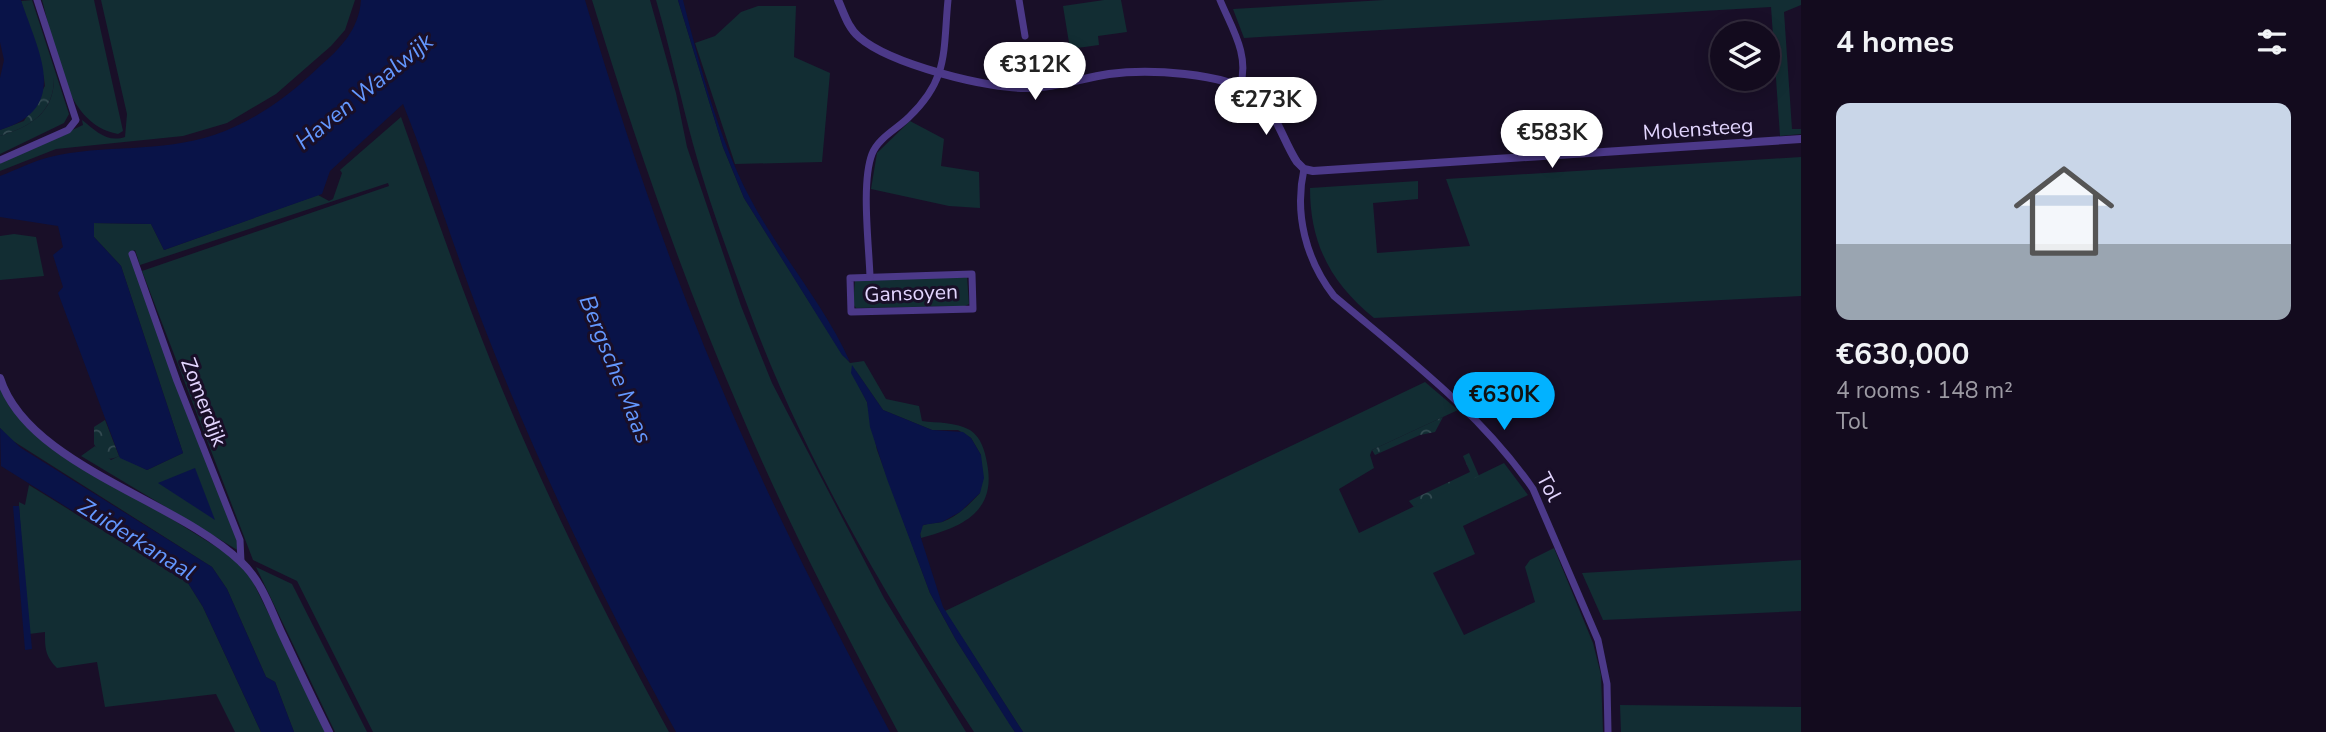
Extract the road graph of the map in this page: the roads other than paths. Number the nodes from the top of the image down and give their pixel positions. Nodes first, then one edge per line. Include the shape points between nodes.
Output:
1 (37, 0) edge
2 (838, 0) edge
3 (947, 0) edge
4 (1019, 0) edge
5 (1220, 0) edge
6 (1024, 37) dead end
7 (939, 72) junction
8 (1240, 87) junction
9 (1801, 139) edge
10 (0, 160) edge
11 (1304, 169) junction
12 (132, 254) dead end
13 (870, 277) junction
14 (0, 378) edge
15 (241, 562) junction
16 (329, 732) edge
17 (1608, 732) edge

1 - 10 street via 76,120 68,130
2 - 7 street via 859,37 889,55
3 - 7 street, Gansoyen
4 - 6 street
5 - 8 street via 1246,69
7 - 8 street via 1018,88 1134,72 1194,76
7 - 13 street, Gansoyen via 935,88 923,103 879,142 872,155 867,211
8 - 11 street via 1256,95 1269,110
9 - 11 street, Molensteeg
11 - 17 street, Tol via 1301,222 1323,283 1444,386 1533,489 1598,640 1607,684
12 - 15 street, Zomerdijk via 240,540
13 - 13 street, Gansoyen via 972,274 973,309 851,312 850,278
14 - 15 street, Zomerdijk via 13,407 40,437 214,541
15 - 16 street, Zomerdijk via 263,592

